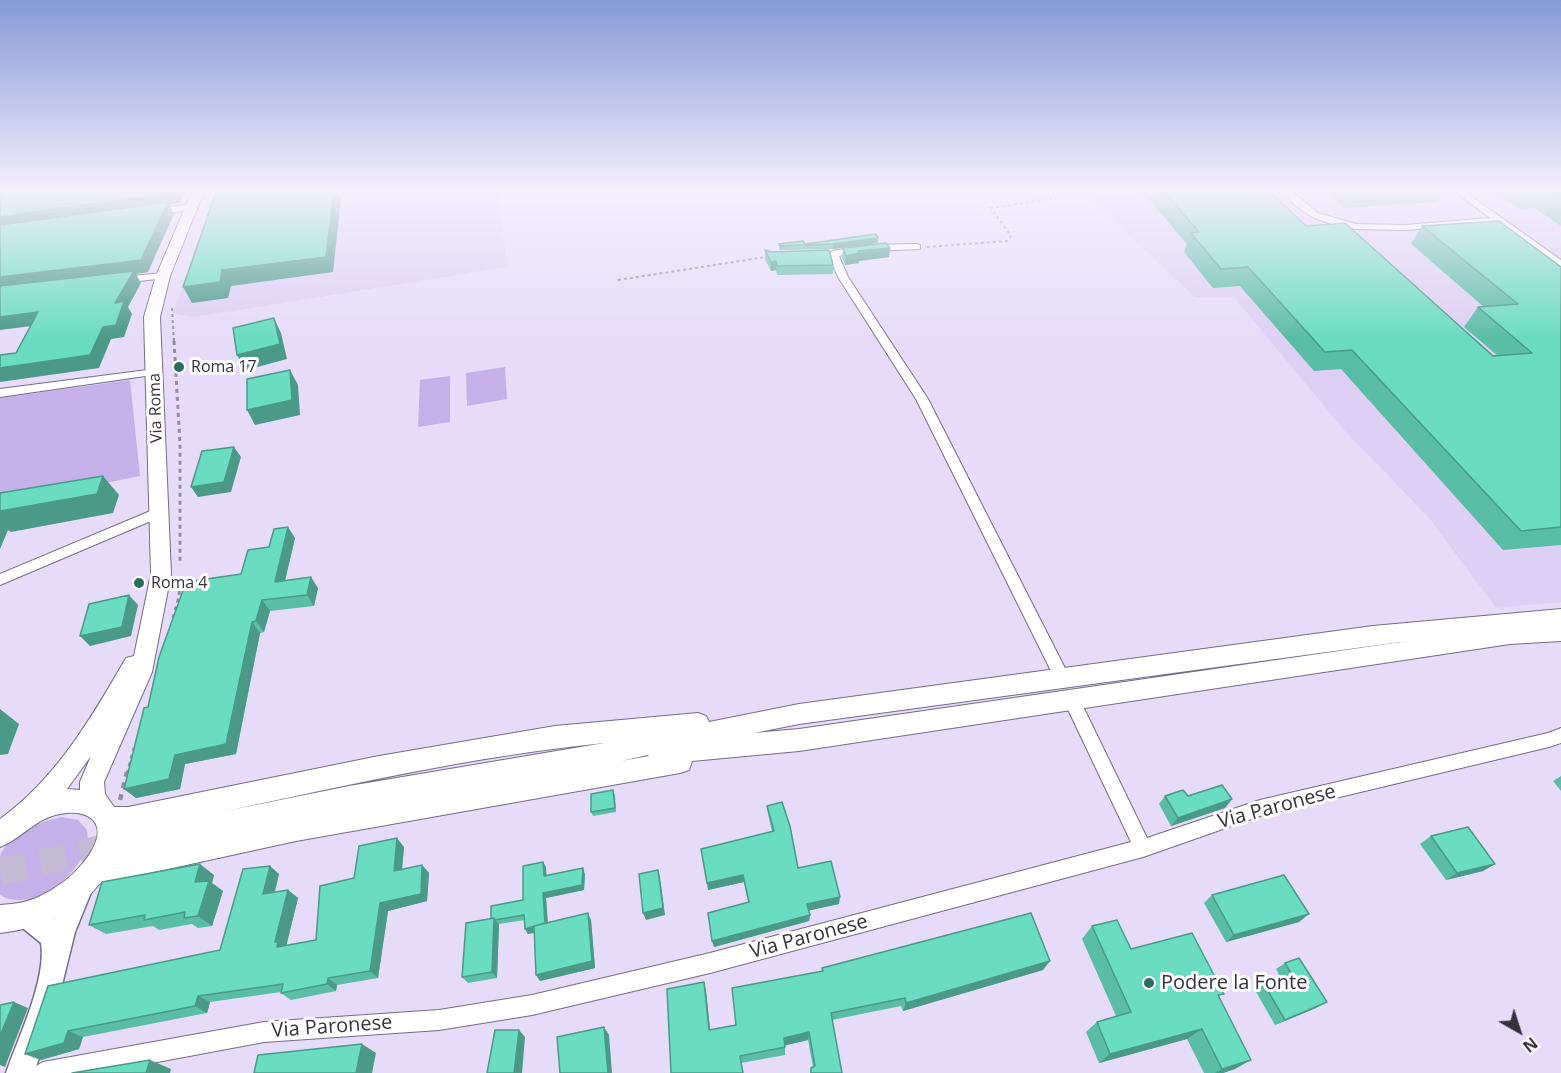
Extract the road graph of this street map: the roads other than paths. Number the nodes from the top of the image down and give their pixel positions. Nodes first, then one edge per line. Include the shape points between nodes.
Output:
1 (179, 239) edge
2 (1525, 239) edge
3 (917, 247) road end
4 (833, 254) junction
5 (819, 255) edge
6 (1561, 265) edge
7 (163, 276) junction
8 (104, 282) edge
9 (155, 372) junction
10 (0, 393) edge
11 (160, 512) junction
12 (0, 580) edge
13 (1561, 618) edge
14 (1561, 632) edge
15 (150, 635) junction
16 (1062, 678) junction
17 (1071, 699) junction
18 (799, 714) junction
19 (1561, 735) edge
20 (799, 740) junction
21 (558, 763) junction
22 (102, 812) junction
23 (26, 815) junction
24 (0, 835) edge
25 (126, 843) tunnel mouth
26 (1143, 848) junction
27 (88, 877) junction
28 (28, 916) junction
29 (0, 920) edge
30 (54, 965) junction
31 (20, 1073) edge
32 (43, 1073) edge

1 - 7 main road, Via Roma
2 - 6 street
3 - 4 street via 868,248
4 - 5 street
4 - 16 street via 843,278 922,399
7 - 8 street
7 - 9 main road, Via Roma via 152,317
9 - 10 street
9 - 11 main road, Via Roma
11 - 12 street
11 - 15 main road, Via Roma via 161,574
13 - 16 main road via 1373,635
14 - 17 main road via 1510,635
15 - 22 main road, Via Roma via 134,689 92,782 92,797
15 - 23 main road, Via Roma via 67,772
16 - 18 main road
17 - 20 main road
17 - 26 street
18 - 21 main road
18 - 22 main road via 555,737 379,767 128,819
19 - 26 street, Via Paronese via 1430,770 1260,808
20 - 21 main road
20 - 27 main road via 296,829
21 - 25 main road via 349,798
22 - 23 main road, Via Roma via 88,802 66,801
22 - 27 main road, Via Roma via 107,844
23 - 24 main road, Via Roma
26 - 32 street, Via Paronese via 710,963 532,1005 439,1020 264,1032
27 - 28 main road, Via Roma via 58,902
27 - 30 street, Via Roma via 69,911
28 - 29 main road, Via Roma
28 - 30 street, Via Roma via 51,934
30 - 31 street, Via Roma

